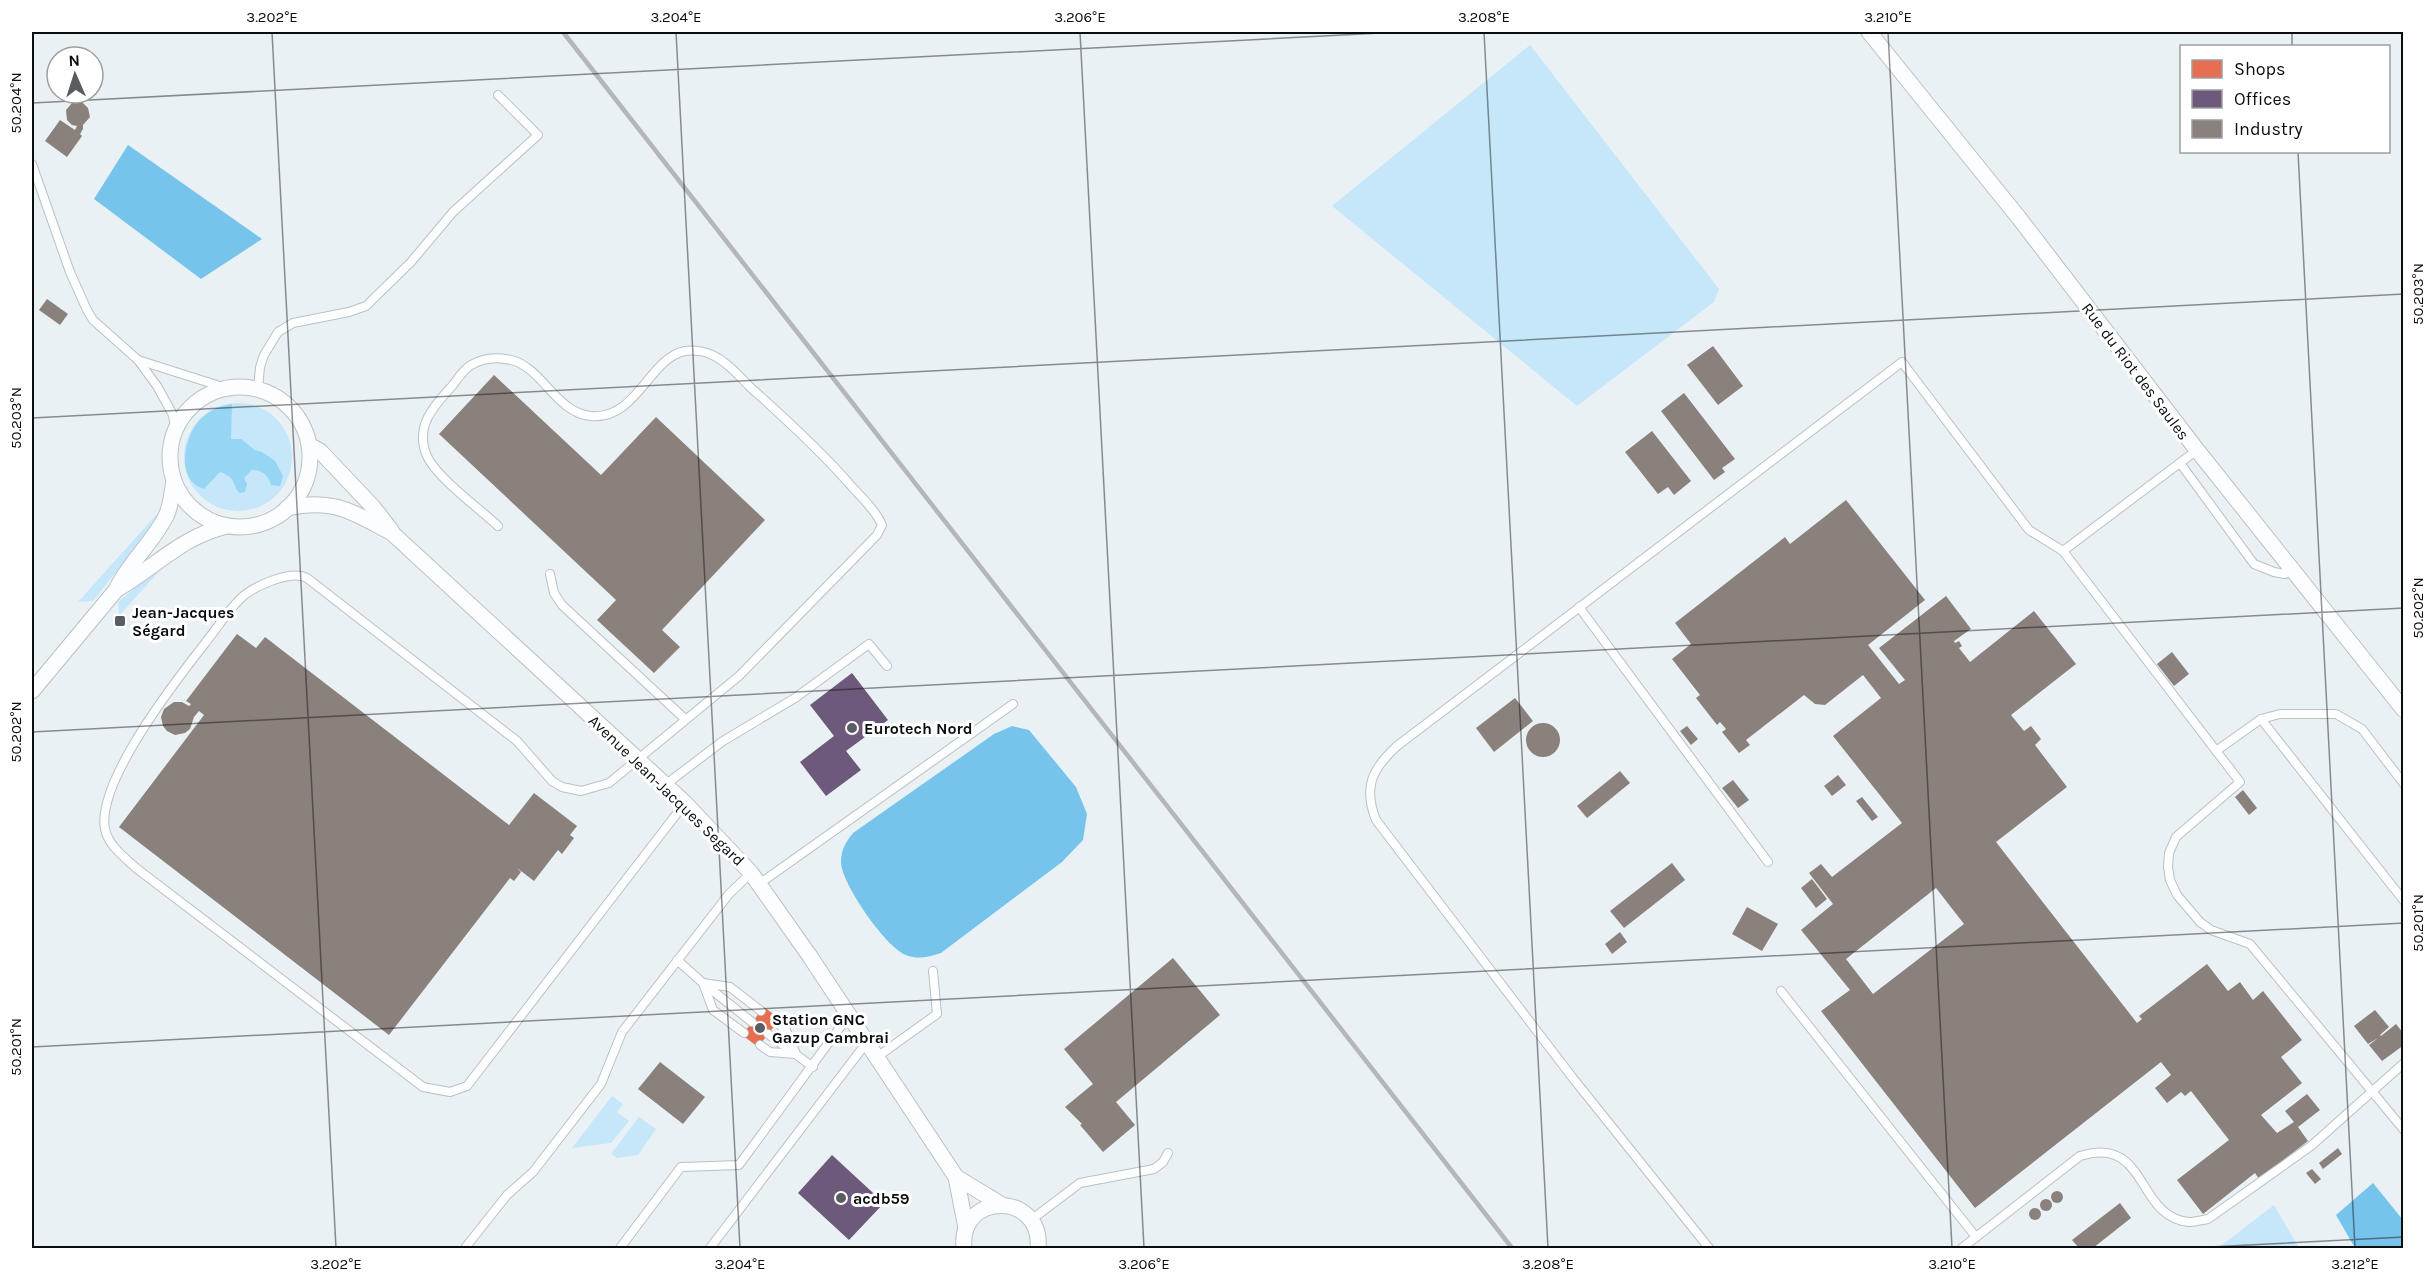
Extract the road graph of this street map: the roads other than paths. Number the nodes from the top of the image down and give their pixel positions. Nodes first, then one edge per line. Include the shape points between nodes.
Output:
1 (1869, 32) edge
2 (498, 95) dead end
3 (32, 164) edge
4 (138, 360) junction
5 (226, 388) junction
6 (258, 389) junction
7 (176, 428) junction
8 (309, 445) junction
9 (2197, 450) junction
10 (2180, 463) junction
11 (174, 482) junction
12 (287, 508) junction
13 (228, 525) junction
14 (498, 526) dead end
15 (392, 533) junction
16 (2062, 551) junction
17 (2291, 570) junction
18 (550, 574) dead end
19 (117, 590) junction
20 (1579, 607) junction
21 (887, 666) dead end
22 (32, 691) edge
23 (1013, 704) dead end
24 (2403, 710) edge
25 (686, 719) junction
26 (2261, 719) junction
27 (2216, 751) junction
28 (636, 759) junction
29 (2403, 784) edge
30 (665, 785) junction
31 (685, 803) junction
32 (1768, 862) dead end
33 (755, 879) junction
34 (2403, 901) edge
35 (677, 960) junction
36 (933, 971) dead end
37 (703, 983) junction
38 (1781, 991) dead end
39 (761, 1011) dead end
40 (849, 1015) junction
41 (752, 1022) dead end
42 (777, 1023) dead end
43 (744, 1033) dead end
44 (768, 1034) dead end
45 (867, 1042) junction
46 (760, 1045) dead end
47 (796, 1054) junction
48 (877, 1058) junction
49 (2403, 1063) edge
50 (813, 1067) junction
51 (2371, 1090) junction
52 (2403, 1130) edge
53 (1168, 1153) dead end
54 (956, 1177) junction
55 (1002, 1205) junction
56 (1031, 1220) junction
57 (966, 1228) junction
58 (1976, 1237) junction
59 (465, 1248) edge
60 (620, 1248) edge
61 (710, 1248) edge
62 (964, 1248) edge
63 (1038, 1248) edge
64 (1709, 1248) edge
65 (1962, 1248) edge

1 - 9 street, Rue du Riot des Saules via 2019,218
2 - 6 lane via 538,135 453,212 411,262 366,306 293,323 279,332 264,355
3 - 4 lane via 87,310
4 - 5 lane
4 - 7 lane via 165,398
5 - 6 street
5 - 7 street via 196,402
6 - 8 street via 286,404 297,416
7 - 11 street via 170,455
8 - 12 street via 306,479
8 - 15 street, Avenue Jean-Jacques Segard via 373,507
9 - 10 lane
9 - 17 street, Rue du Riot des Saules
10 - 16 lane
10 - 17 lane via 2254,564 2285,574
11 - 13 street via 195,511
11 - 19 street via 162,523
12 - 13 street via 260,524
12 - 15 street, Avenue Jean-Jacques Segard via 308,503 335,505
13 - 19 street via 187,540
14 - 25 lane via 438,471 427,456 424,443 429,412 469,366 488,359 520,363 565,405 582,414 600,416 621,409 672,357 686,351 707,352 721,360 827,460 877,516 882,525 880,532 739,676
15 - 28 street, Avenue Jean-Jacques Segard
16 - 20 lane via 2030,530 1902,362
16 - 27 lane
17 - 24 street, Rue du Riot des Saules
18 - 25 lane via 554,593 562,605
19 - 22 street
20 - 32 lane
20 - 64 lane via 1382,760 1372,777 1370,804 1376,820 1565,1068
21 - 30 lane via 869,644 795,698 723,741
23 - 33 lane
25 - 28 lane
26 - 27 lane
26 - 29 lane via 2280,714 2336,714 2352,721
26 - 34 lane
27 - 51 lane via 2240,782 2176,837 2169,853 2170,880 2177,895 2200,922 2250,944
28 - 30 street, Avenue Jean-Jacques Segard
28 - 31 lane via 602,786 581,791 562,787 517,741 302,575 270,582 240,598 172,685 145,724 111,791 104,810 105,831 136,868 423,1087 450,1092 467,1086
30 - 31 street, Avenue Jean-Jacques Segard
31 - 33 street, Avenue Jean-Jacques Segard
33 - 35 lane via 729,894
33 - 40 street, Avenue Jean-Jacques Segard
35 - 37 lane
35 - 59 lane via 621,1032 601,1084 533,1172 507,1195
36 - 48 lane via 937,1014
37 - 39 lane via 730,987
37 - 41 lane
37 - 43 lane via 713,1010
38 - 58 lane
40 - 45 street, Avenue Jean-Jacques Segard
40 - 50 lane
42 - 47 lane via 786,1030
44 - 47 lane
45 - 48 street, Avenue Jean-Jacques Segard
45 - 61 lane
46 - 47 lane via 770,1052
47 - 50 lane
48 - 54 street, Avenue Jean-Jacques Segard
49 - 51 lane
50 - 60 lane via 739,1165 681,1167
51 - 52 lane
51 - 58 lane via 2311,1146 2208,1219 2190,1222 2164,1212 2122,1157 2100,1151 2080,1156
53 - 56 lane via 1154,1169 1080,1183
54 - 55 street, Avenue Jean-Jacques Segard
54 - 57 street, Avenue Jean-Jacques Segard
55 - 56 street, Avenue Jean-Jacques Segard via 1018,1209
55 - 57 street via 981,1211
56 - 63 street via 1038,1235
57 - 62 street, Avenue Jean-Jacques Segard
58 - 65 lane

